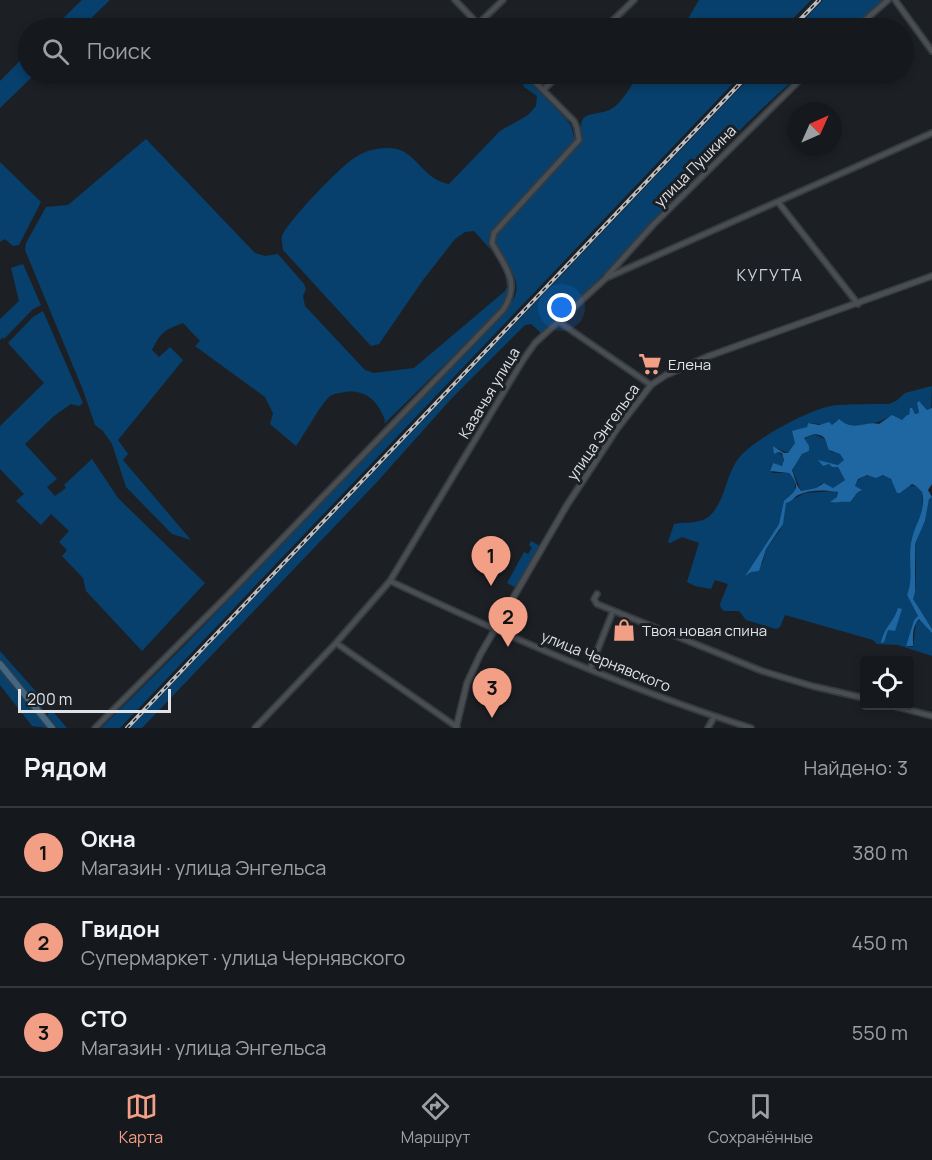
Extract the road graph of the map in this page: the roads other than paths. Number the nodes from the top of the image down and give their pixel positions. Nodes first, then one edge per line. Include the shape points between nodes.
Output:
1 (454, 0) edge
2 (503, 0) edge
3 (634, 0) edge
4 (888, 0) edge
5 (895, 0) edge
6 (472, 18) edge
7 (484, 18) edge
8 (615, 18) edge
9 (867, 18) edge
10 (908, 18) edge
11 (914, 26) edge
12 (932, 51) edge
13 (537, 84) edge
14 (549, 84) edge
15 (796, 84) edge
16 (543, 90) junction
17 (932, 133) edge
18 (778, 202) junction
19 (932, 276) edge
20 (606, 278) junction
21 (858, 303) junction
22 (560, 322) junction
23 (651, 385) junction
24 (390, 580) junction
25 (597, 594) dead end
26 (613, 611) junction
27 (495, 630) junction
28 (336, 643) junction
29 (0, 664) edge
30 (590, 669) junction
31 (860, 697) edge
32 (911, 710) edge
33 (932, 716) edge
34 (714, 717) junction
35 (52, 728) edge
36 (94, 728) edge
37 (255, 728) edge
38 (457, 728) edge
39 (708, 728) edge
40 (751, 728) edge

1 - 6 street
2 - 7 street
3 - 8 street
4 - 9 street
5 - 10 street
11 - 12 street
13 - 16 street
14 - 16 street
15 - 20 street, улица Пушкина via 653,225
16 - 36 street via 574,121 579,140 492,238 512,284 510,300 503,310
17 - 18 street, Казачья улица
18 - 20 street, Казачья улица
18 - 21 street
19 - 21 street, улица Энгельса
20 - 22 street, Казачья улица
21 - 23 street, улица Энгельса via 709,356
22 - 23 street
22 - 24 street, Казачья улица via 523,360
23 - 27 street, улица Энгельса via 584,479
24 - 27 street, улица Чернявского
24 - 28 street, Казачья улица
25 - 26 street via 596,602
26 - 30 street
26 - 31 street via 762,671
27 - 30 street, улица Чернявского
27 - 38 street, улица Энгельса via 471,674
28 - 37 street, Казачья улица
28 - 38 street
29 - 35 main road
30 - 34 street, улица Чернявского
32 - 33 street
34 - 39 street
34 - 40 street, улица Чернявского

